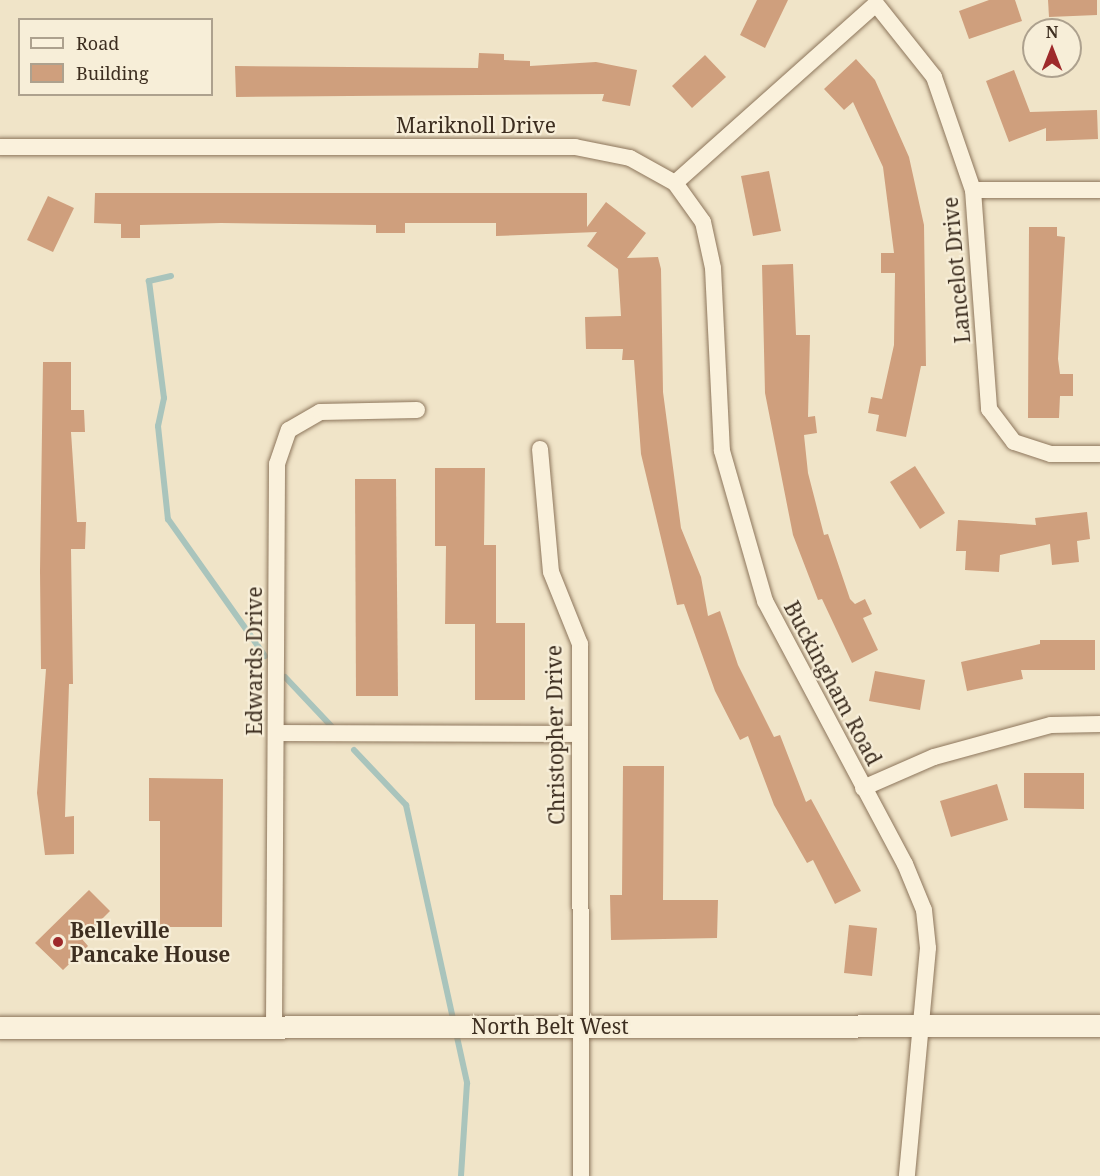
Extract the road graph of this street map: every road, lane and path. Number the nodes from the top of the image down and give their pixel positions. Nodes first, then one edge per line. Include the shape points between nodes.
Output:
1 (877, 1) edge
2 (0, 147) edge
3 (675, 183) junction
4 (973, 190) junction
5 (1100, 190) edge
6 (417, 410) dead end
7 (540, 448) dead end
8 (1100, 454) edge
9 (1100, 724) edge
10 (277, 733) junction
11 (580, 734) junction
12 (863, 788) junction
13 (920, 1025) junction
14 (274, 1026) junction
15 (578, 1026) junction
16 (1100, 1026) edge
17 (0, 1028) edge
18 (581, 1176) edge
19 (907, 1176) edge

1 - 3 street
1 - 4 street, Lancelot Drive via 934,77
2 - 3 street, Mariknoll Drive via 576,147 630,158
3 - 12 street, Buckingham Road via 703,222 713,268 722,451 741,532 794,665
4 - 5 street
4 - 8 street, Lancelot Drive via 989,409 1014,442 1051,454
6 - 10 street, Edwards Drive via 320,412 289,430 277,464
7 - 11 street, Christopher Drive via 551,572 580,644
9 - 12 street via 1051,725 934,756
10 - 11 street
10 - 14 street, Edwards Drive
11 - 15 street, Christopher Drive
12 - 13 street, Buckingham Road via 924,910 928,948
13 - 15 main road, North Belt West
13 - 16 main road, North Belt West
13 - 19 street, Buckingham Road
14 - 15 main road, North Belt West
14 - 17 main road, North Belt West
15 - 18 street, Christopher Drive

